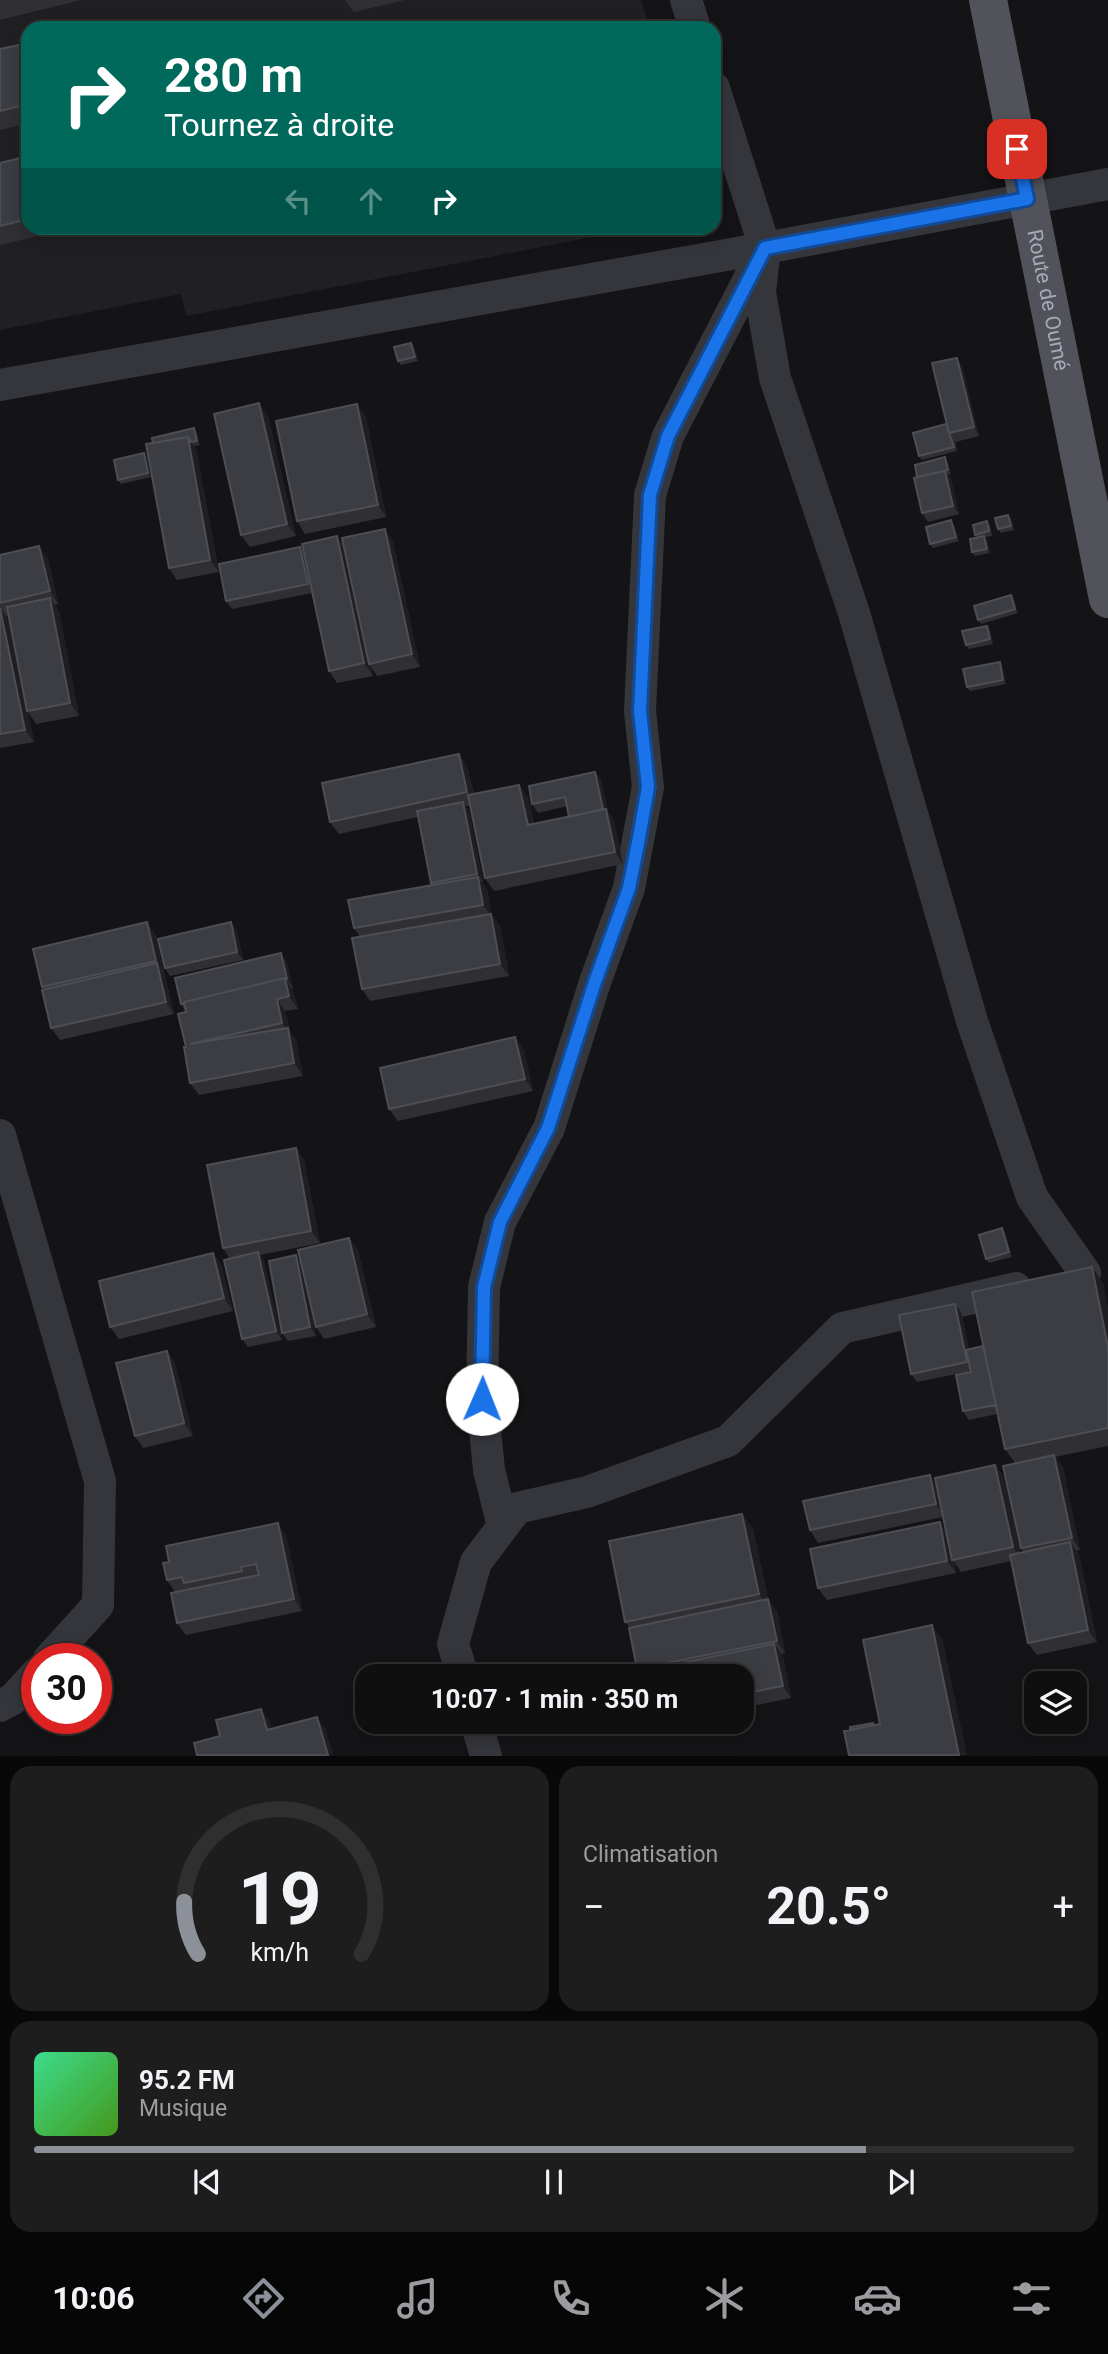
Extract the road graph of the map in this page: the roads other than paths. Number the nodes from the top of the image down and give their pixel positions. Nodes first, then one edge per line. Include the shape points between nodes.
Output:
1 (686, 0) edge
2 (988, 0) edge
3 (693, 21) edge
4 (721, 110) edge
5 (1108, 184) edge
6 (1027, 199) junction
7 (765, 248) junction
8 (0, 385) edge
9 (1108, 599) edge
10 (0, 1135) edge
11 (1074, 1275) edge
12 (503, 1526) junction
13 (64, 1643) edge
14 (459, 1664) edge
15 (21, 1690) edge
16 (0, 1706) edge
17 (480, 1734) edge
18 (486, 1755) edge

1 - 3 street
2 - 6 main road, Route de Oumé
4 - 7 street
5 - 6 street
6 - 7 street
6 - 9 main road, Route de Oumé
7 - 8 street
7 - 11 street via 760,292 775,378 854,613 972,1021 1032,1197
7 - 12 street via 668,436 650,495 640,711 648,787 629,888 548,1128 500,1222 484,1287 482,1399 489,1470
10 - 13 street via 100,1481 98,1605
11 - 12 street via 842,1328 728,1441 586,1492 517,1508
12 - 14 street via 476,1562 453,1644
15 - 16 street
17 - 18 street

